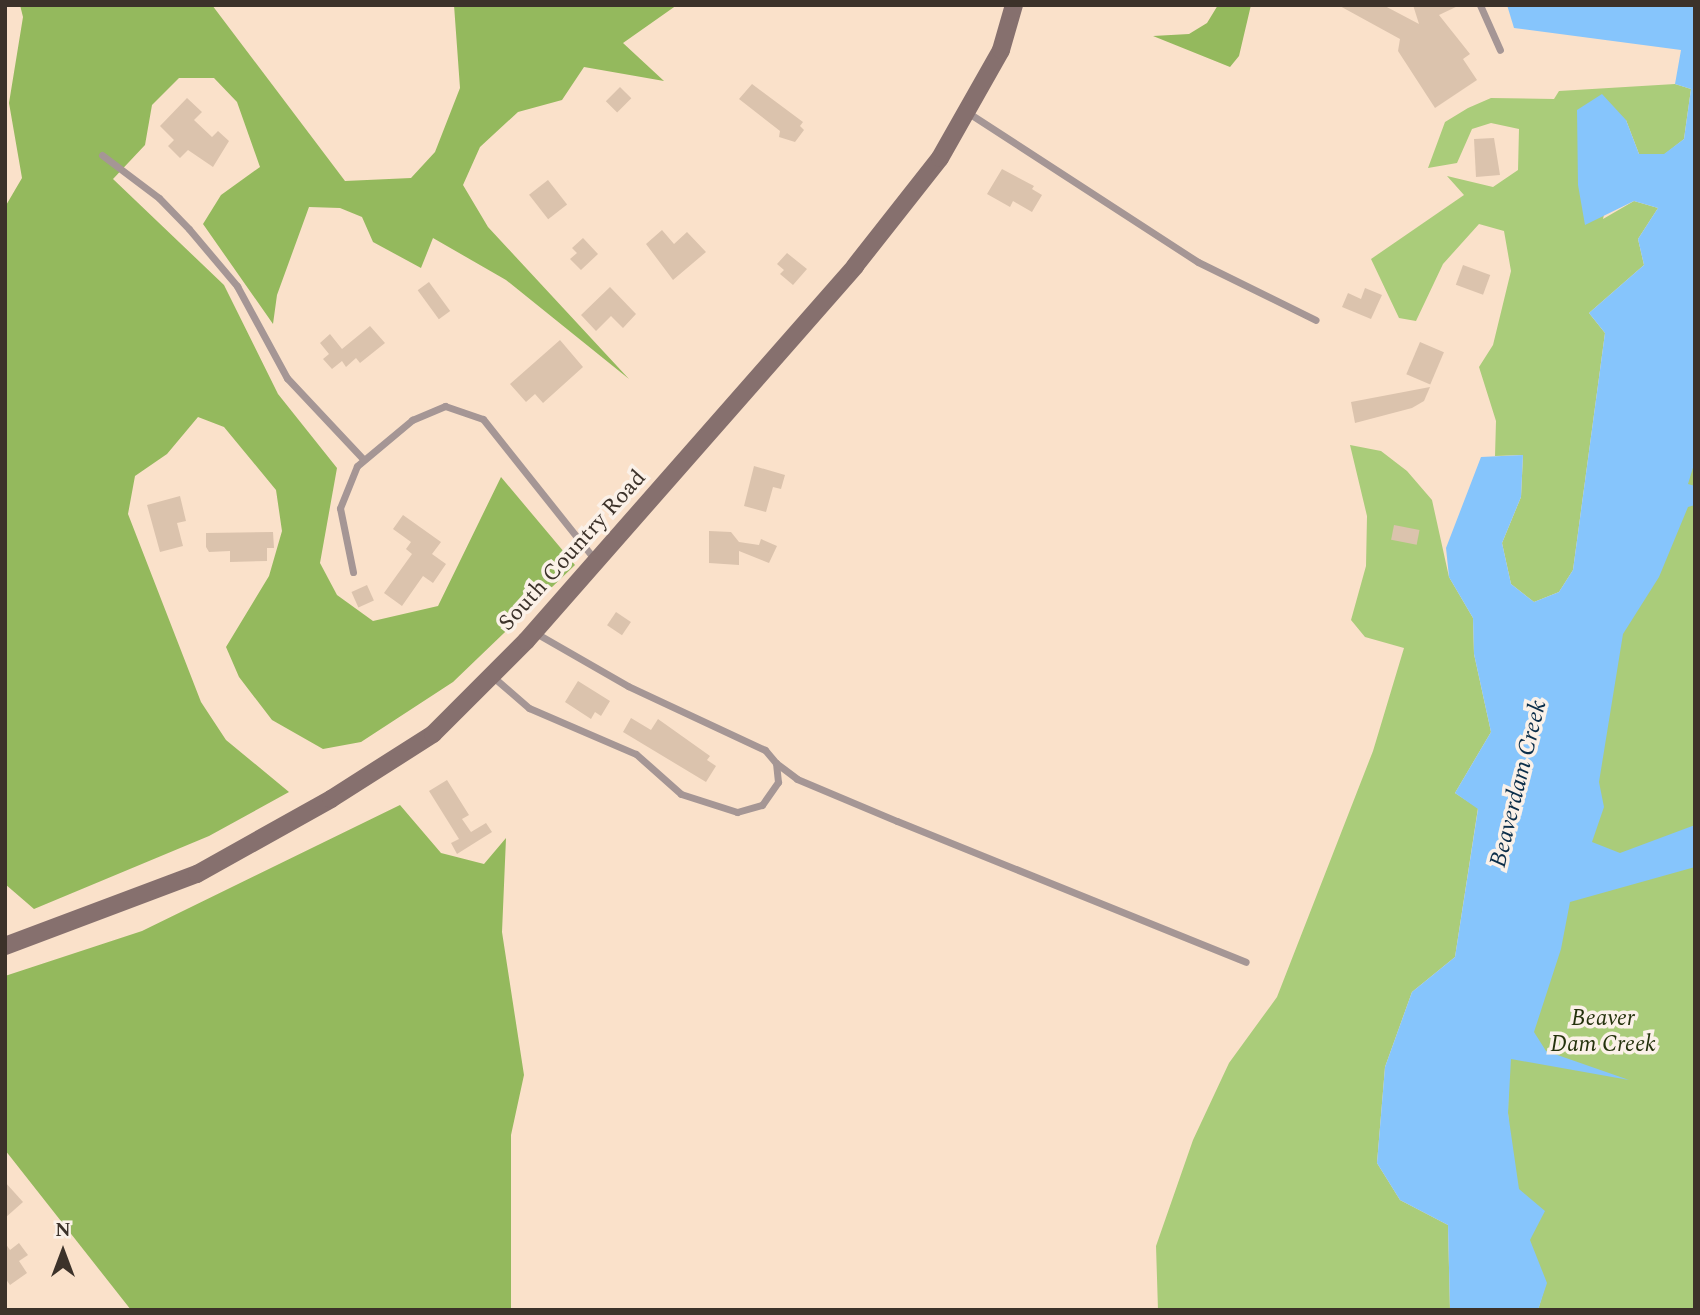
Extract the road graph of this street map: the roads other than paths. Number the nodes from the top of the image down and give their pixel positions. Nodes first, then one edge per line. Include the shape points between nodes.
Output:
1 (1014, 5) edge
2 (1480, 5) edge
3 (1500, 50) dead end
4 (966, 112) junction
5 (102, 155) dead end
6 (1316, 320) dead end
7 (365, 460) junction
8 (596, 562) junction
9 (353, 572) dead end
10 (534, 632) junction
11 (491, 676) junction
12 (776, 762) junction
13 (5, 946) edge
14 (1246, 962) dead end

1 - 4 main road, South Country Road via 1001,50
2 - 3 lane
4 - 6 lane via 1198,262
4 - 8 main road, South Country Road via 940,158 855,266
5 - 7 lane via 159,198 190,229 243,295 287,378
7 - 8 lane via 412,421 445,407 483,419
7 - 9 lane via 357,466 340,508
8 - 10 main road, South Country Road
10 - 11 main road, South Country Road
10 - 12 lane via 628,686 765,750
11 - 12 lane via 529,708 636,754 681,794 737,812 762,805 778,782
11 - 13 main road, South Country Road via 433,734 331,799 197,874
12 - 14 lane via 797,779

